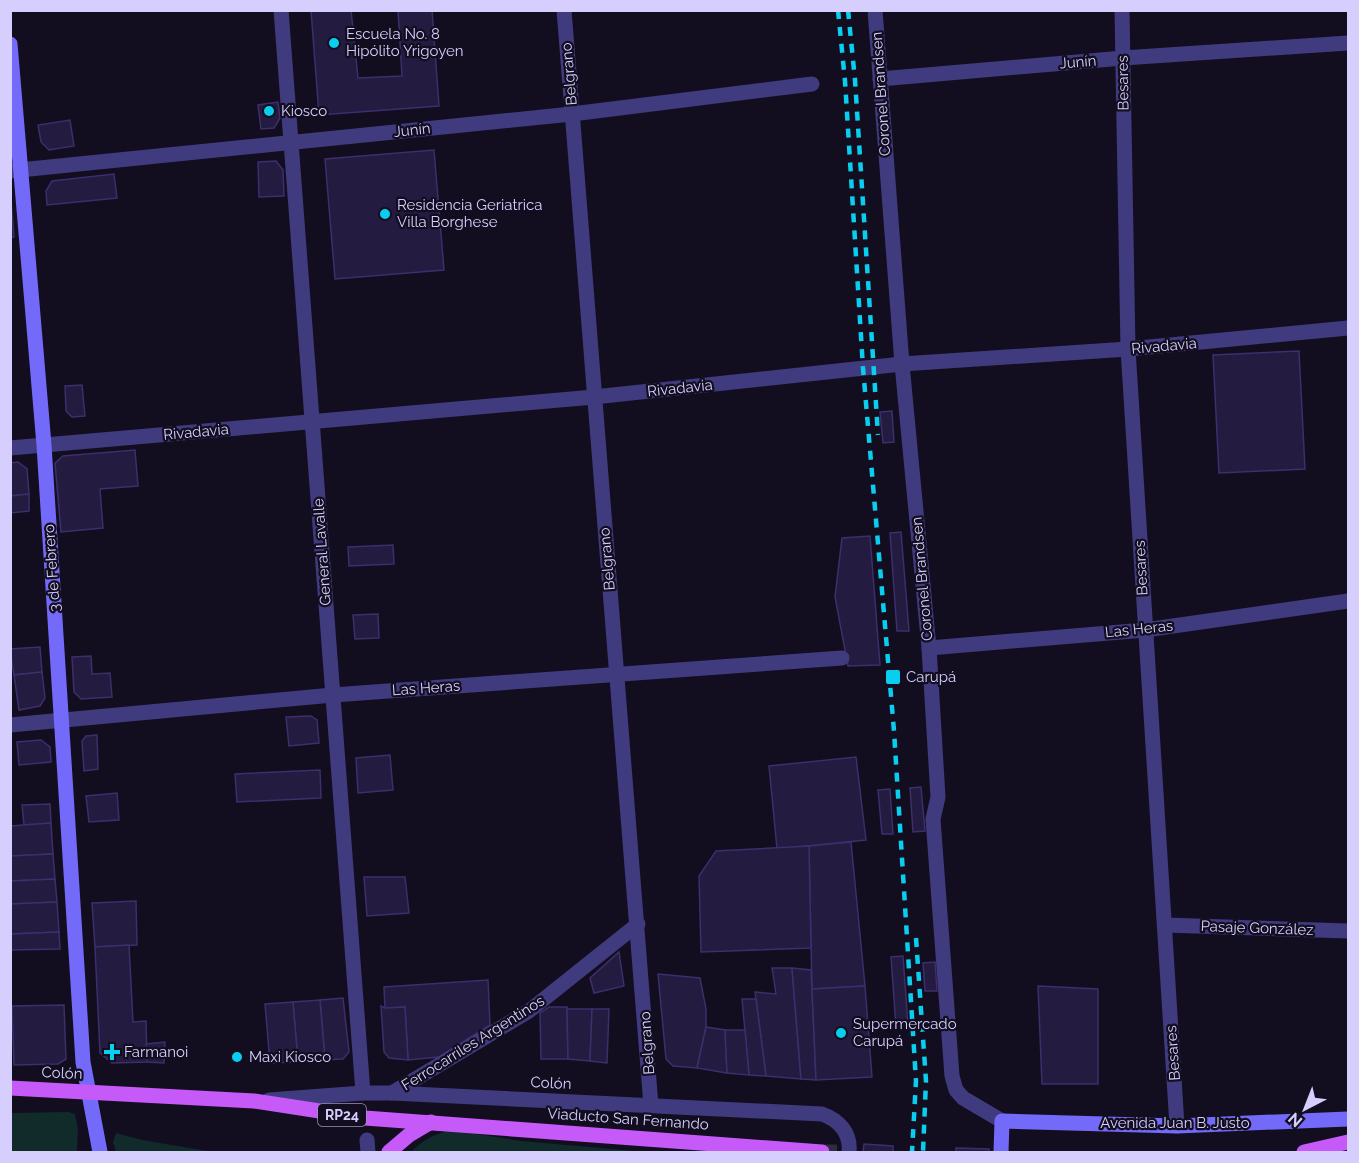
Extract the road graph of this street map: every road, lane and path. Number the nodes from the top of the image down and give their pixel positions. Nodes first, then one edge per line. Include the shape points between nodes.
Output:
1 (281, 10) edge
2 (564, 10) edge
3 (875, 10) edge
4 (1122, 10) edge
5 (10, 44) edge
6 (1348, 44) edge
7 (1123, 58) junction
8 (880, 78) junction
9 (812, 84) dead end
10 (572, 114) junction
11 (291, 143) junction
12 (15, 171) edge
13 (1348, 328) edge
14 (1128, 350) junction
15 (902, 364) junction
16 (594, 397) junction
17 (312, 422) junction
18 (44, 445) junction
19 (10, 448) edge
20 (1348, 601) edge
21 (1145, 630) junction
22 (928, 648) junction
23 (842, 658) dead end
24 (616, 675) junction
25 (333, 695) junction
26 (62, 719) junction
27 (10, 725) edge
28 (638, 924) junction
29 (1165, 925) junction
30 (1348, 931) edge
31 (10, 1088) edge
32 (88, 1092) junction
33 (363, 1093) junction
34 (392, 1093) junction
35 (254, 1101) junction
36 (651, 1106) junction
37 (1348, 1119) edge
38 (1002, 1121) junction
39 (431, 1122) junction
40 (1177, 1126) junction
41 (1348, 1142) edge
42 (100, 1152) edge
43 (389, 1152) edge
44 (822, 1152) edge
45 (849, 1152) edge
46 (1001, 1152) edge
47 (1304, 1152) edge

1 - 11 street, General Lavalle
2 - 10 street, Belgrano
3 - 8 street, Coronel Brandsen
4 - 7 street, Besares
5 - 12 street, 3 de Febrero
6 - 7 street, Junín
7 - 8 street, Junín
7 - 14 street, Besares
8 - 15 street, Coronel Brandsen
9 - 10 street, Junín
10 - 11 street, Junín
10 - 16 street, Belgrano
11 - 12 street, Junín
11 - 17 street, General Lavalle
12 - 18 street, 3 de Febrero
13 - 14 street, Rivadavia
14 - 15 street, Rivadavia
14 - 21 street, Besares
15 - 16 street, Rivadavia
15 - 22 street, Coronel Brandsen
16 - 17 street, Rivadavia
16 - 24 street, Belgrano
17 - 18 street, Rivadavia
17 - 25 street, General Lavalle
18 - 19 street, Rivadavia
18 - 26 street, 3 de Febrero
20 - 21 street, Las Heras
21 - 22 street, Las Heras
21 - 29 street, Besares
22 - 38 street, Coronel Brandsen via 938,797 933,819 952,1076 963,1098
23 - 24 street, Las Heras
24 - 25 street, Las Heras
24 - 28 street, Belgrano
25 - 26 street, Las Heras
25 - 33 street, General Lavalle
26 - 27 street, Las Heras
26 - 32 street, 3 de Febrero
28 - 34 street, Ferrocarriles Argentinos via 529,1011
28 - 36 street, Belgrano
29 - 30 street, Pasaje González
29 - 40 street, Besares
31 - 32 main road, Colón / RP24
32 - 35 main road, Colón / RP24
32 - 42 street, 3 de Febrero
33 - 34 street, Colón
33 - 35 street, Colón
34 - 36 street, Colón
35 - 39 main road, Colón / RP24 via 365,1118
36 - 45 street, Colón via 822,1114 843,1125
37 - 40 street, Avenida Juan B. Justo
38 - 40 street, Avenida Juan B. Justo
38 - 46 street
39 - 43 main road
39 - 44 main road, Viaducto San Fernando / RP24
41 - 47 main road

